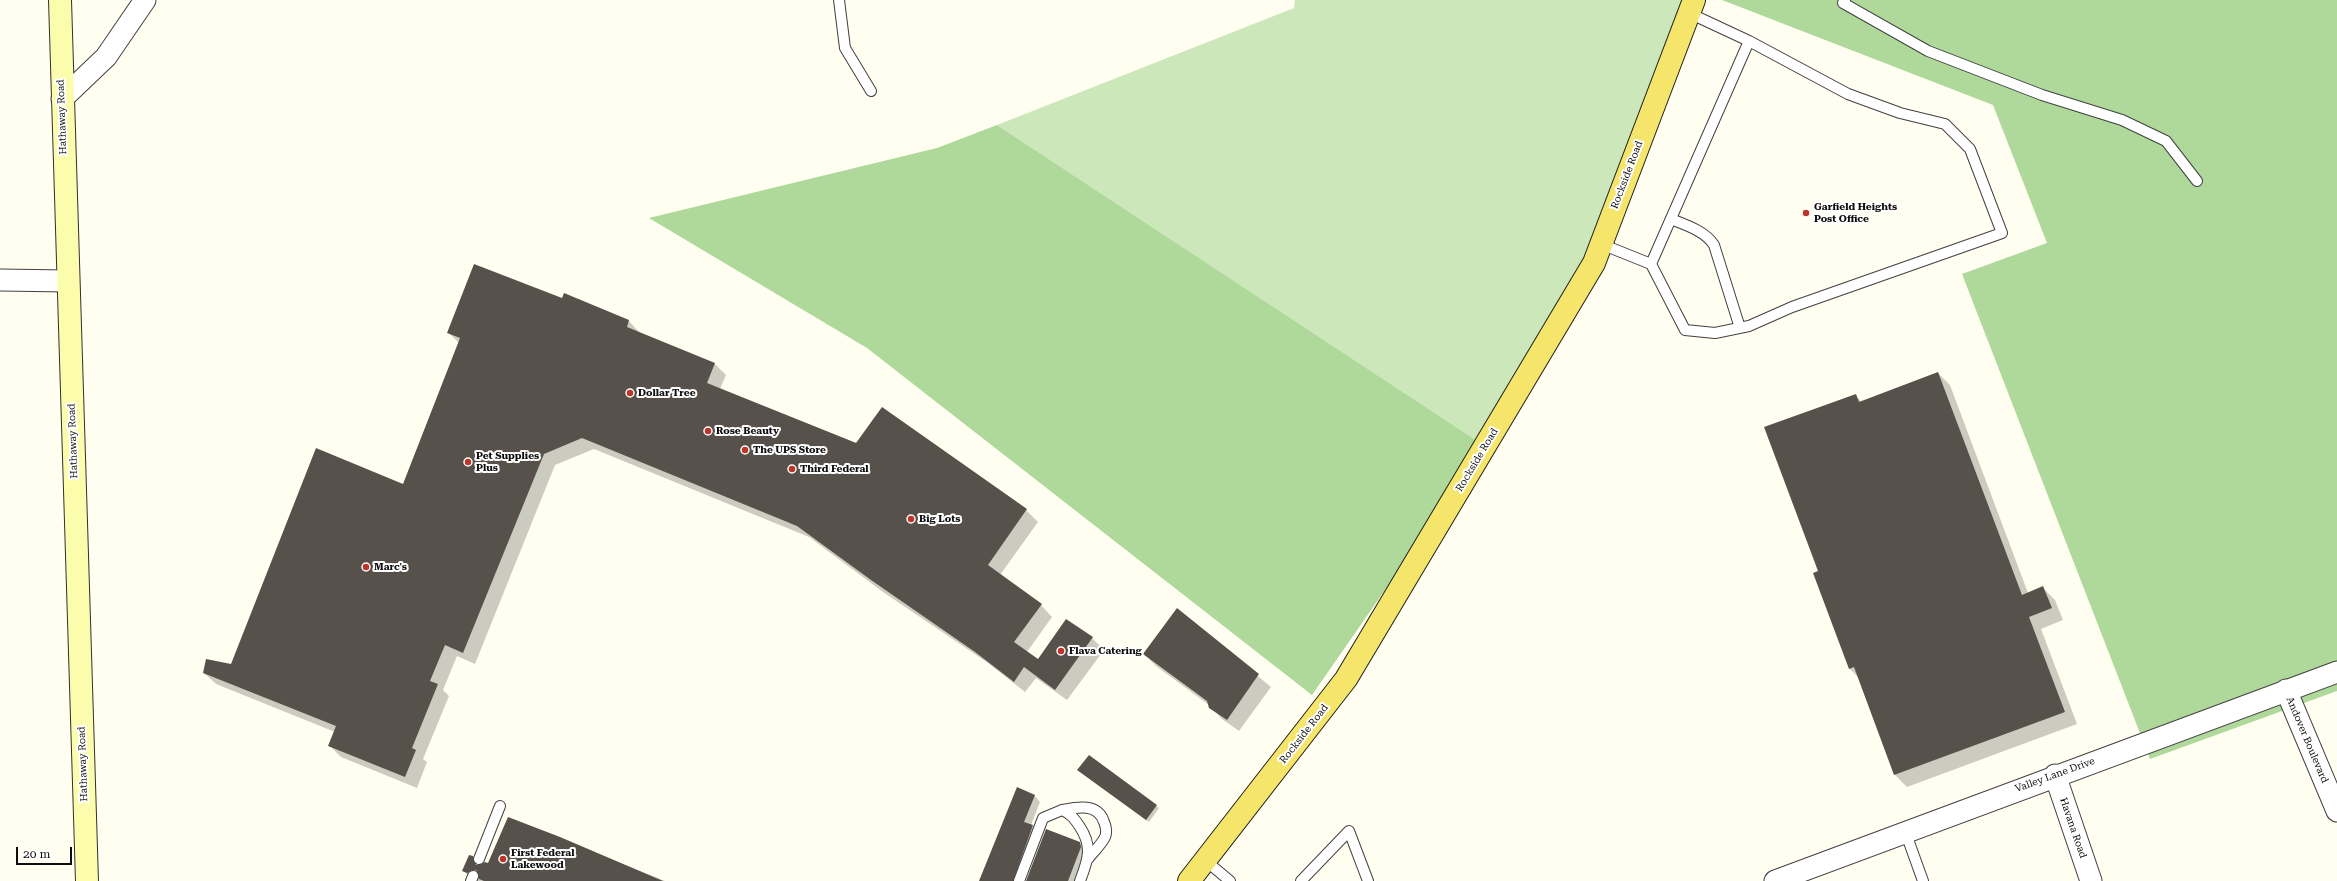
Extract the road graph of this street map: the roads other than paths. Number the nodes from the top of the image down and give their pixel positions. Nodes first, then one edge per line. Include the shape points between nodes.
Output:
1 (60, 0) edge
2 (145, 0) edge
3 (839, 0) edge
4 (1845, 0) edge
5 (1691, 7) edge
6 (1749, 41) junction
7 (871, 91) dead end
8 (62, 99) junction
9 (2197, 181) dead end
10 (1671, 219) junction
11 (1601, 244) junction
12 (1651, 264) junction
13 (0, 280) edge
14 (68, 281) junction
15 (1740, 328) junction
16 (2337, 672) edge
17 (2286, 690) junction
18 (2054, 775) junction
19 (500, 806) dead end
20 (1062, 810) junction
21 (2337, 811) edge
22 (1905, 831) junction
23 (479, 859) dead end
24 (1087, 860) junction
25 (1205, 860) junction
26 (1311, 870) junction
27 (87, 881) edge
28 (1018, 881) edge
29 (1080, 881) edge
30 (1188, 881) edge
31 (1230, 881) edge
32 (1301, 881) edge
33 (1315, 881) edge
34 (1368, 881) edge
35 (1775, 881) edge
36 (1923, 881) edge
37 (2091, 881) edge

1 - 8 street, Hathaway Road
2 - 8 street via 106,56
3 - 7 lane via 844,48
4 - 9 lane via 1843,4 1928,51 2042,95 2122,120 2166,141
5 - 6 lane
5 - 11 main road, Rockside Road
6 - 10 lane
6 - 15 lane via 1848,94 1900,113 1945,124 1970,149 2002,233 1792,306
8 - 14 street, Hathaway Road
10 - 12 lane
10 - 15 lane via 1710,238
11 - 12 lane
11 - 25 main road, Rockside Road via 1594,263 1346,680
12 - 15 lane via 1685,330 1715,332
13 - 14 street
14 - 27 street, Hathaway Road
16 - 17 street, Valley Lane Drive
17 - 18 street, Valley Lane Drive
17 - 21 street, Andover Boulevard
18 - 22 street, Valley Lane Drive
18 - 37 street, Havana Road
19 - 23 lane
20 - 24 lane via 1071,814 1087,839
20 - 24 lane via 1080,806 1094,809 1103,817 1106,836
20 - 28 lane via 1043,818
22 - 35 street, Valley Lane Drive
22 - 36 lane
24 - 29 lane
25 - 30 main road, Rockside Road
25 - 31 lane
26 - 32 lane
26 - 33 lane
26 - 34 lane via 1349,831

